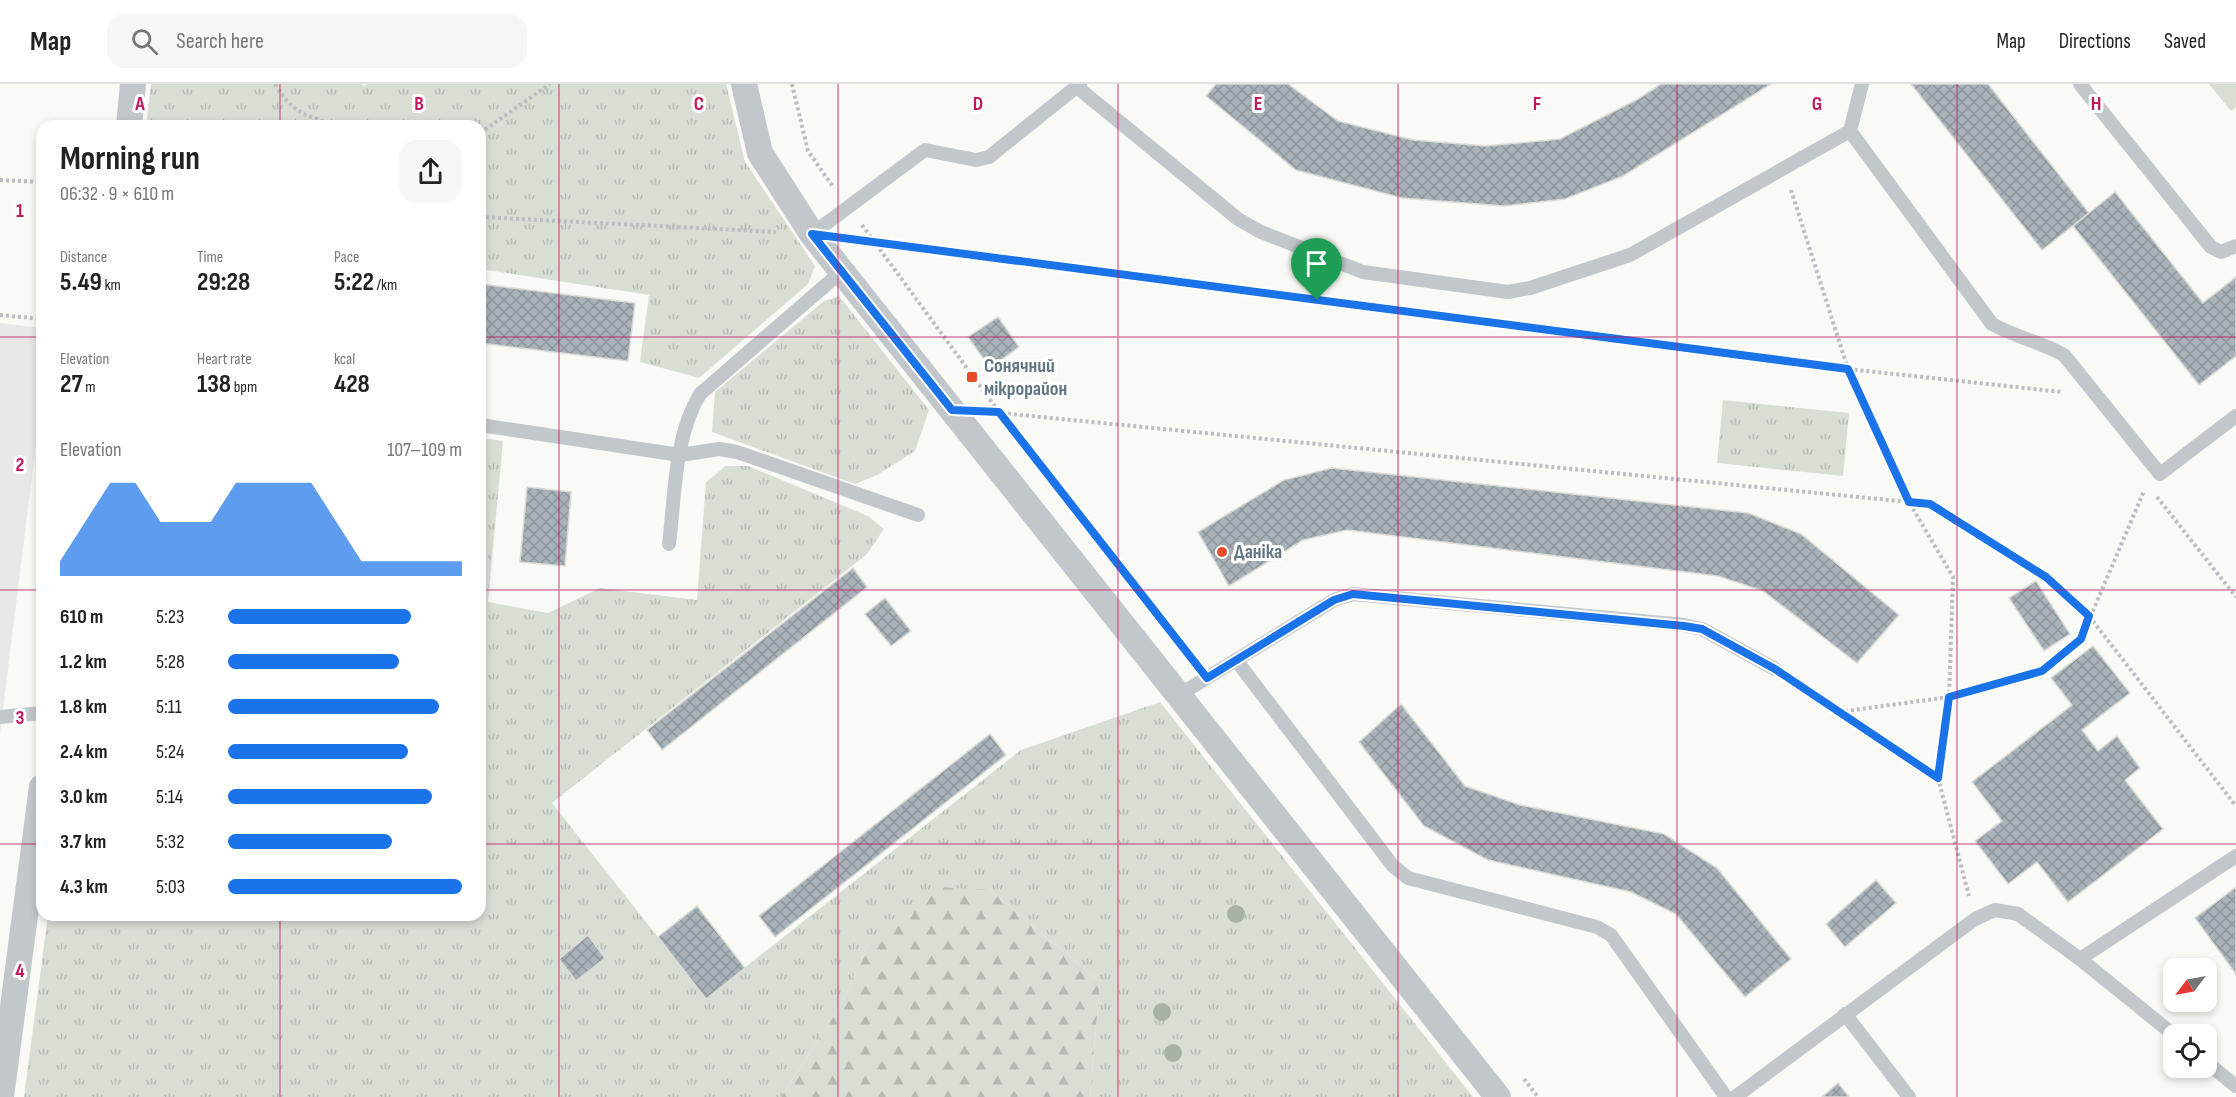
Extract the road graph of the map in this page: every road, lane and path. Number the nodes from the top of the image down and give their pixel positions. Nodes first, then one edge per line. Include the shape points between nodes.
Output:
1 (133, 84) edge
2 (275, 84) edge
3 (550, 84) edge
4 (744, 84) edge
5 (792, 84) edge
6 (1862, 84) edge
7 (2080, 84) edge
8 (1078, 86) edge
9 (130, 120) edge
10 (319, 120) edge
11 (486, 130) edge
12 (1850, 131) junction
13 (1784, 168) junction
14 (0, 180) edge
15 (36, 182) edge
16 (848, 207) junction
17 (486, 217) edge
18 (812, 234) junction
19 (874, 242) junction
20 (2236, 246) edge
21 (842, 271) junction
22 (0, 315) edge
23 (36, 319) edge
24 (1848, 369) junction
25 (2074, 393) dead end
26 (952, 410) junction
27 (999, 412) junction
28 (2236, 416) edge
29 (486, 426) edge
30 (680, 455) junction
31 (2160, 474) junction
32 (1909, 502) junction
33 (918, 515) dead end
34 (669, 544) dead end
35 (2089, 616) junction
36 (1236, 660) junction
37 (1775, 669) joint
38 (1207, 678) junction
39 (1179, 695) junction
40 (1949, 697) junction
41 (1839, 712) junction
42 (36, 713) edge
43 (0, 717) edge
44 (1938, 778) junction
45 (2236, 806) edge
46 (36, 834) edge
47 (2236, 856) edge
48 (1975, 919) junction
49 (2080, 959) junction
50 (1845, 1014) junction
51 (2163, 1026) edge
52 (2217, 1071) edge
53 (1524, 1078) dead end
54 (2236, 1086) edge
55 (2, 1097) edge
56 (1498, 1097) edge
57 (1538, 1097) edge
58 (1726, 1097) edge
59 (1735, 1097) edge
60 (1909, 1097) edge

1 - 9 street
2 - 10 path via 287,104
3 - 11 path
4 - 18 street via 760,153
5 - 16 path via 808,151
6 - 12 lane
7 - 20 lane via 2211,247 2221,252
8 - 13 lane via 1238,219 1261,232 1364,272 1508,292 1630,255
8 - 16 lane via 983,160 925,150
12 - 13 lane
12 - 31 lane via 1992,324 2064,355
13 - 24 path
14 - 15 path
16 - 18 lane
16 - 19 path
17 - 18 path
18 - 19 path
18 - 21 street
19 - 24 path
19 - 27 path
21 - 26 street
21 - 30 lane via 700,394 689,412
22 - 23 path
24 - 25 path
24 - 32 path
26 - 27 path
26 - 39 street
27 - 32 path
27 - 38 path
28 - 31 lane
29 - 30 lane
30 - 33 lane via 719,449 737,452
30 - 34 lane
31 - 35 path via 2147,485
32 - 35 path via 1930,504 2046,577
32 - 40 path via 1953,577
35 - 40 path via 2081,639 2042,671
35 - 45 path
36 - 37 lane via 1334,600 1353,594 1702,629
36 - 38 lane
36 - 58 lane via 1393,866 1408,878 1597,927 1611,935
37 - 41 path
38 - 39 lane
39 - 56 street
40 - 41 path
40 - 44 path
41 - 44 path
42 - 43 lane
44 - 48 path
46 - 55 street
47 - 49 lane
48 - 49 lane via 1995,910 2018,914
48 - 50 lane
49 - 51 lane
50 - 59 lane
50 - 60 lane
52 - 54 lane
53 - 57 path

